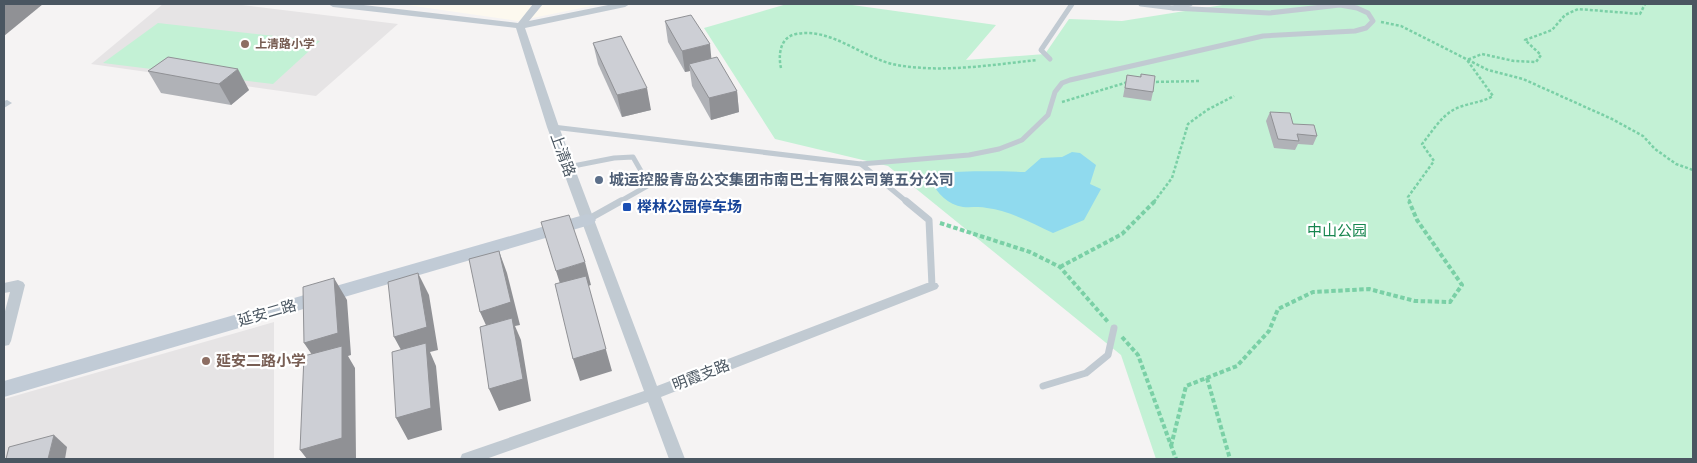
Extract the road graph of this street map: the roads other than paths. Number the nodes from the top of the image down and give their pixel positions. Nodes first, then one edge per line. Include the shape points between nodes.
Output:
1 (333, 4) edge
2 (538, 4) edge
3 (626, 4) edge
4 (1072, 4) edge
5 (1140, 4) edge
6 (1190, 4) edge
7 (1173, 8) junction
8 (520, 26) junction
9 (1050, 59) road end
10 (553, 127) junction
11 (861, 164) junction
12 (568, 167) junction
13 (587, 220) junction
14 (932, 286) joint
15 (4, 288) edge
16 (1114, 328) road end
17 (4, 342) edge
18 (1044, 386) dead end
19 (4, 388) edge
20 (652, 394) junction
21 (468, 459) edge
22 (677, 459) edge

1 - 8 street
2 - 8 street
3 - 8 street
4 - 9 lane via 1041,50
5 - 7 lane
6 - 7 lane
7 - 11 lane via 1269,13 1340,5 1368,13 1373,21 1366,28 1355,31 1263,36 1221,44 1070,80 1058,88 1048,115 1022,140 970,155
8 - 10 street, 上清路
10 - 11 lane
10 - 12 street, 上清路
11 - 14 lane via 929,220
12 - 13 street, 上清路
12 - 13 lane via 633,157 649,185
13 - 19 street, 延安二路
13 - 20 street, 上清路
14 - 20 street, 明霞支路
15 - 17 street via 18,285
16 - 18 lane via 1108,355 1086,373
20 - 21 street, 明霞支路
20 - 22 street, 上清路

